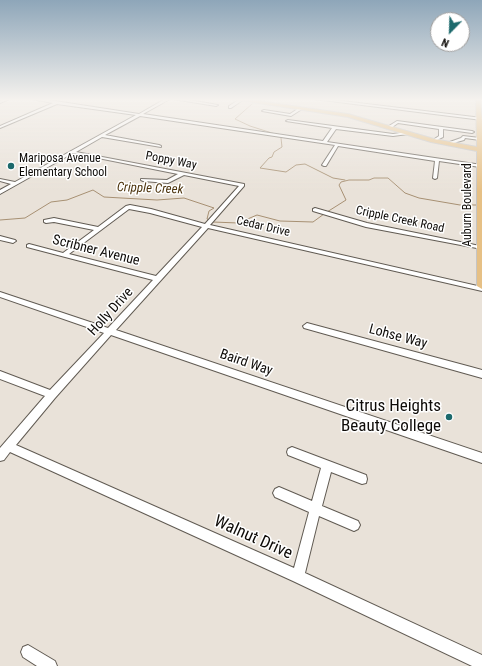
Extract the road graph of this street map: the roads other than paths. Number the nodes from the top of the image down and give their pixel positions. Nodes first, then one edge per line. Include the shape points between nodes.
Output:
1 (112, 130) edge
2 (239, 130) edge
3 (333, 130) edge
4 (358, 130) edge
5 (398, 130) edge
6 (441, 130) edge
7 (457, 130) edge
8 (480, 130) edge
9 (472, 132) dead end
10 (409, 134) junction
11 (101, 136) junction
12 (480, 139) junction
13 (436, 140) junction
14 (449, 142) junction
15 (324, 143) junction
16 (337, 145) junction
17 (159, 146) dead end
18 (481, 149) edge
19 (72, 152) junction
20 (437, 160) junction
21 (324, 165) dead end
22 (480, 166) junction
23 (182, 174) junction
24 (435, 178) dead end
25 (0, 180) edge
26 (143, 180) dead end
27 (15, 183) junction
28 (242, 186) joint
29 (0, 192) edge
30 (480, 209) edge
31 (315, 210) dead end
32 (46, 221) dead end
33 (210, 222) junction
34 (100, 229) junction
35 (0, 238) edge
36 (13, 241) dead end
37 (29, 246) dead end
38 (480, 248) junction
39 (64, 256) junction
40 (158, 279) junction
41 (482, 287) edge
42 (0, 294) edge
43 (307, 326) dead end
44 (111, 331) junction
45 (482, 374) edge
46 (0, 376) edge
47 (52, 395) junction
48 (4, 451) edge
49 (292, 452) dead end
50 (482, 458) edge
51 (327, 465) junction
52 (362, 479) dead end
53 (279, 493) dead end
54 (316, 508) junction
55 (354, 524) dead end
56 (298, 576) junction
57 (28, 652) dead end
58 (482, 663) edge
59 (50, 666) edge

1 - 11 street
2 - 15 street
3 - 15 street
4 - 10 street via 396,135
5 - 10 main road
6 - 13 street via 441,137
7 - 9 street
8 - 12 main road, Auburn Boulevard
10 - 13 main road
10 - 18 main road
11 - 17 street
11 - 19 street
12 - 14 street via 464,138
12 - 18 main road, Auburn Boulevard
13 - 14 main road
14 - 18 main road
15 - 16 street
16 - 20 street
16 - 21 street
18 - 22 main road, Auburn Boulevard
19 - 23 street, Poppy Way
19 - 27 street
20 - 22 street
20 - 24 street
22 - 30 main road, Auburn Boulevard
23 - 26 street via 168,182
23 - 28 street, Poppy Way
25 - 27 street
27 - 29 street
28 - 33 street, Holly Drive
30 - 38 main road, Auburn Boulevard
31 - 38 street, Cripple Creek Road via 366,225
32 - 34 street via 54,220
33 - 34 street, Cedar Drive via 128,207
33 - 40 street, Holly Drive
33 - 41 street, Cedar Drive
34 - 39 street
35 - 36 street
37 - 39 street, Scribner Avenue
38 - 41 main road, Auburn Boulevard
39 - 40 street, Scribner Avenue
40 - 44 street, Holly Drive
42 - 44 street, Baird Way
43 - 45 street, Lohse Way
44 - 47 street, Holly Drive
44 - 50 street, Baird Way
46 - 47 street
47 - 48 street, Holly Drive
48 - 56 street, Walnut Drive
49 - 51 street
51 - 52 street
51 - 54 street
53 - 54 street
54 - 55 street
54 - 56 street
56 - 58 street, Walnut Drive
57 - 59 street

